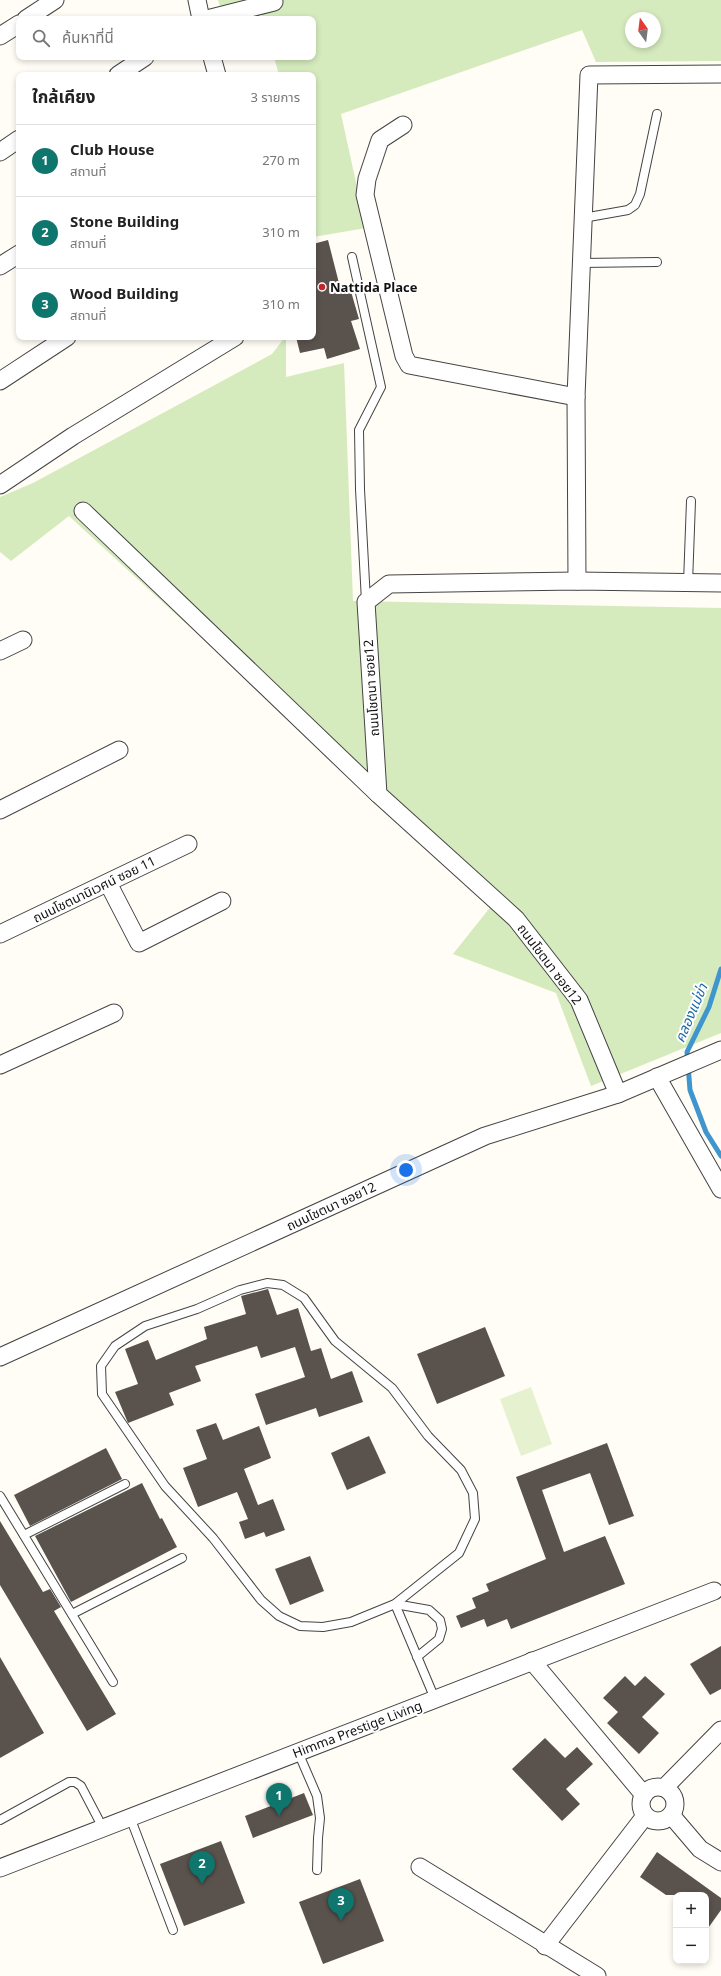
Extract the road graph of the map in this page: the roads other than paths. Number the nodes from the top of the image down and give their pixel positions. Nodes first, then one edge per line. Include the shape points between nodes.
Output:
1 (55, 0) edge
2 (197, 0) edge
3 (274, 2) dead end
4 (31, 16) edge
5 (200, 16) edge
6 (219, 16) edge
7 (16, 26) edge
8 (0, 36) edge
9 (140, 60) edge
10 (213, 60) edge
11 (122, 72) edge
12 (216, 72) edge
13 (721, 74) edge
14 (656, 114) dead end
15 (403, 125) dead end
16 (16, 141) edge
17 (0, 152) edge
18 (583, 218) junction
19 (16, 256) edge
20 (352, 258) dead end
21 (656, 262) dead end
22 (581, 263) junction
23 (0, 266) edge
24 (62, 340) edge
25 (230, 340) edge
26 (0, 381) edge
27 (576, 397) junction
28 (0, 486) edge
29 (691, 501) dead end
30 (83, 511) dead end
31 (577, 581) junction
32 (688, 583) junction
33 (721, 584) edge
34 (366, 602) junction
35 (23, 640) dead end
36 (0, 651) edge
37 (119, 750) dead end
38 (378, 794) junction
39 (0, 810) edge
40 (188, 844) dead end
41 (108, 883) junction
42 (222, 901) dead end
43 (0, 934) edge
44 (114, 1013) dead end
45 (721, 1050) edge
46 (0, 1065) edge
47 (657, 1076) junction
48 (618, 1094) junction
49 (721, 1190) edge
50 (0, 1357) edge
51 (125, 1484) dead end
52 (0, 1496) edge
53 (24, 1535) junction
54 (182, 1558) dead end
55 (714, 1591) dead end
56 (395, 1604) junction
57 (72, 1614) junction
58 (417, 1657) junction
59 (532, 1661) junction
60 (113, 1682) dead end
61 (435, 1699) junction
62 (721, 1730) edge
63 (298, 1752) junction
64 (664, 1788) junction
65 (644, 1794) junction
66 (671, 1815) junction
67 (645, 1816) junction
68 (130, 1817) junction
69 (0, 1820) edge
70 (103, 1828) junction
71 (721, 1862) edge
72 (420, 1867) dead end
73 (0, 1868) edge
74 (317, 1870) dead end
75 (173, 1930) dead end
76 (545, 1946) junction
77 (597, 1976) edge

1 - 4 street
2 - 5 street
3 - 6 street
7 - 8 street
9 - 11 street
10 - 12 street
13 - 18 street via 589,75
14 - 18 lane via 640,194 635,205 628,210
15 - 27 street via 380,140 367,179 365,195 404,356 409,365
16 - 17 street
18 - 22 street
19 - 23 street
20 - 34 lane via 381,387 359,430
21 - 22 lane
22 - 27 street
24 - 26 street
25 - 28 street via 73,436
27 - 31 street
29 - 32 lane
30 - 38 street
31 - 32 street
31 - 34 street via 389,584
32 - 33 street
34 - 38 street, ถนนโชตนา ซอย12
35 - 36 street
37 - 39 street
38 - 48 street, ถนนโชตนา ซอย12 via 516,919 579,1000
40 - 41 street, ถนนโชตนานิเวศน์ ซอย 11
41 - 42 street via 139,943
41 - 43 street, ถนนโชตนานิเวศน์ ซอย 11
44 - 46 street
45 - 47 street
47 - 48 street
47 - 49 street
48 - 50 street, ถนนโชตนา ซอย12 via 485,1136
51 - 53 lane
52 - 53 lane
53 - 57 lane
54 - 57 lane
55 - 59 street, Himma Prestige Living
56 - 56 lane via 459,1553 475,1519 473,1493 461,1470 428,1436 392,1388 335,1341 304,1298 283,1285 267,1283 240,1290 197,1309 145,1326 115,1346 102,1366 102,1394 165,1486 213,1538 261,1600 279,1616 300,1626 323,1627 351,1622
56 - 58 lane
56 - 58 lane via 429,1610 440,1620 442,1629 439,1639
57 - 60 lane
58 - 61 lane
59 - 61 street, Himma Prestige Living
59 - 65 street
61 - 63 street, Himma Prestige Living
62 - 64 street
63 - 68 street, Himma Prestige Living
63 - 74 lane via 316,1796 320,1818
64 - 65 street via 653,1788
64 - 66 street via 669,1790 675,1800
65 - 67 street via 641,1805
66 - 67 street via 661,1821
66 - 71 street via 700,1849
67 - 76 street
68 - 70 street, Himma Prestige Living
68 - 75 lane
69 - 70 lane via 69,1782 76,1782 81,1786
70 - 73 street, Himma Prestige Living
72 - 76 street
76 - 77 street

